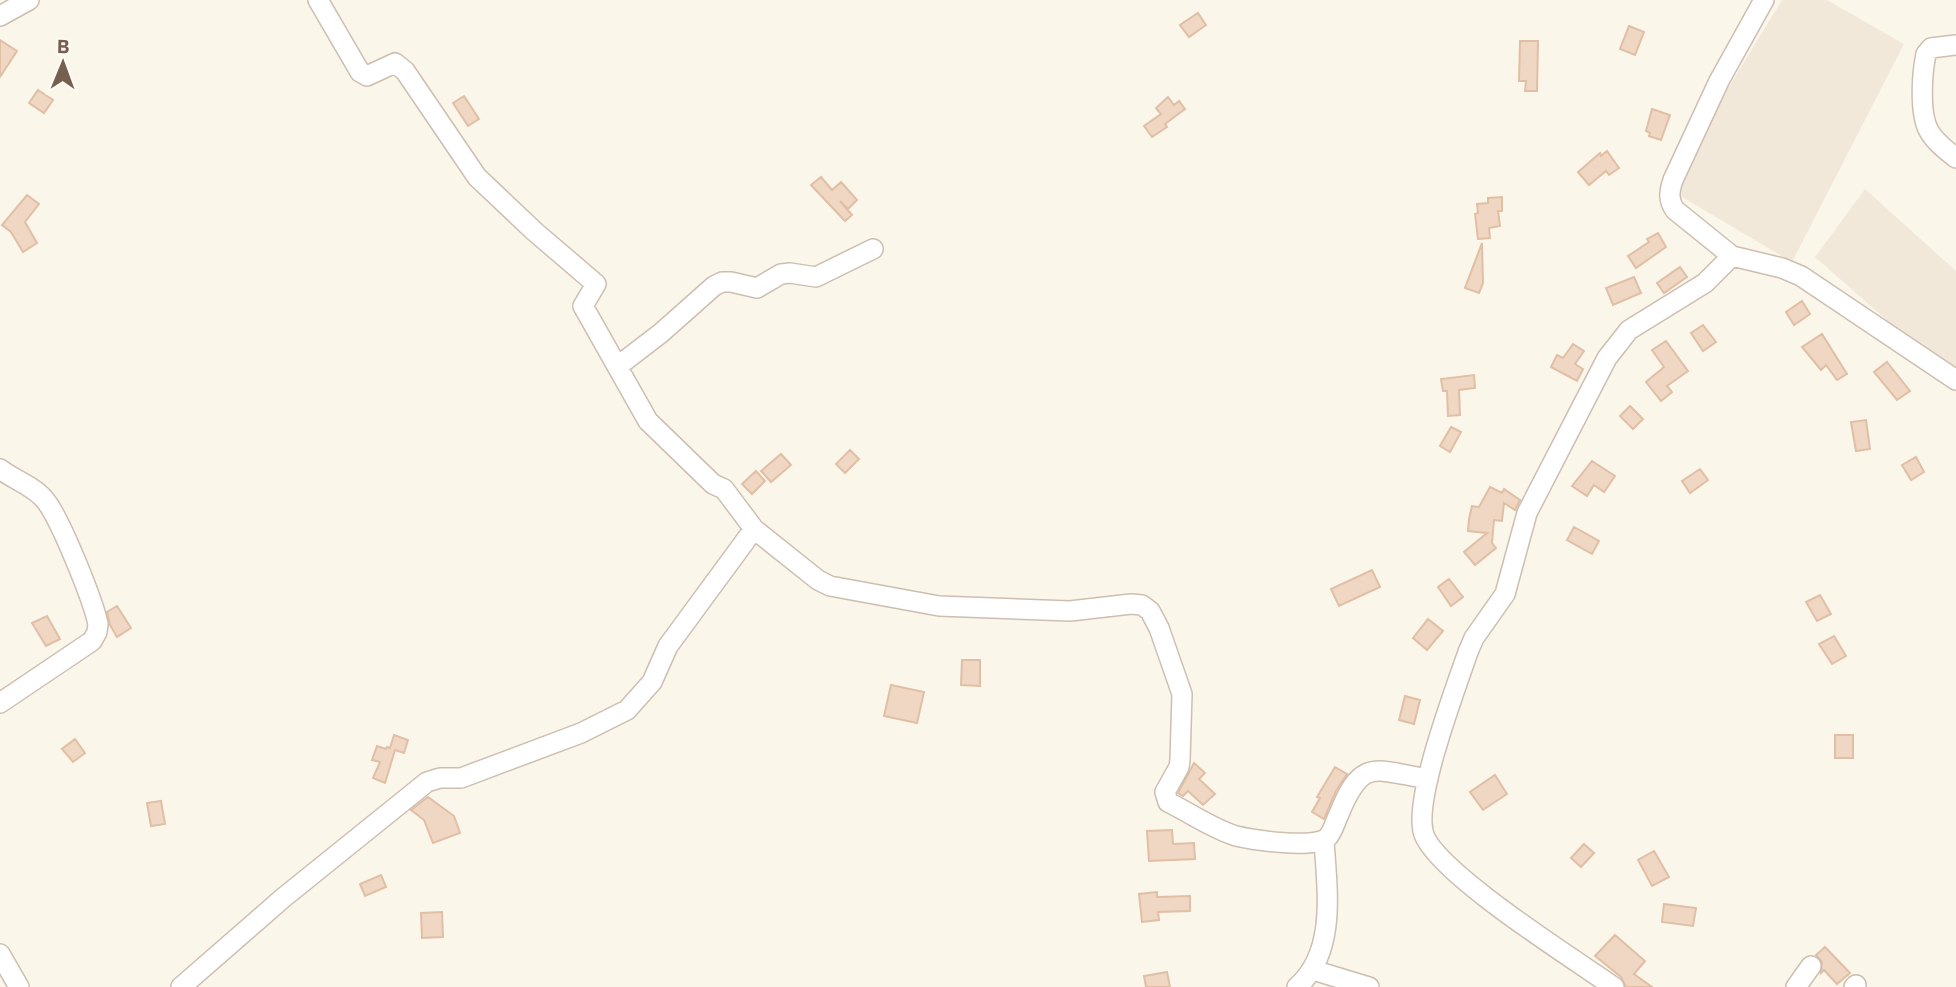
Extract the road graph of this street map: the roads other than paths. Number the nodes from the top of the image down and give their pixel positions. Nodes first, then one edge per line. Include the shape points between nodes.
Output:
1 (29, 0) edge
2 (318, 0) edge
3 (1763, 0) edge
4 (0, 16) edge
5 (1956, 45) edge
6 (1956, 158) edge
7 (873, 249) dead end
8 (1732, 256) junction
9 (618, 366) junction
10 (1956, 380) edge
11 (0, 469) edge
12 (754, 529) junction
13 (0, 703) edge
14 (1428, 779) junction
15 (1324, 841) junction
16 (0, 954) edge
17 (1811, 966) dead end
18 (1313, 970) junction
19 (19, 987) edge
20 (181, 987) edge
21 (1297, 987) edge
22 (1369, 987) edge
23 (1614, 987) edge
24 (1796, 987) edge

1 - 4 street
2 - 9 street via 360,72 367,76 395,63 405,71 477,177 596,284 583,306
3 - 8 street via 1719,81 1670,192 1675,210
5 - 6 street via 1931,48 1926,54 1923,102 1928,130
7 - 9 street via 816,277 781,274 757,288 722,282
8 - 10 street via 1801,276
8 - 14 street via 1705,283 1629,330 1607,358 1527,513 1505,594 1468,652
9 - 12 street via 648,421 713,484 724,489
11 - 13 street via 46,501 98,624 92,641
12 - 15 street via 818,580 844,589 939,606 998,610 1142,605 1159,628 1182,694 1180,760 1165,792 1168,802 1236,836 1309,844
12 - 20 street via 668,646 652,682 627,710 581,733 461,778 427,782
14 - 15 street via 1382,771 1362,775 1347,793
14 - 23 street via 1422,830 1433,851 1488,900
15 - 18 street via 1326,923
16 - 19 street
17 - 24 street
18 - 21 street
18 - 22 street

